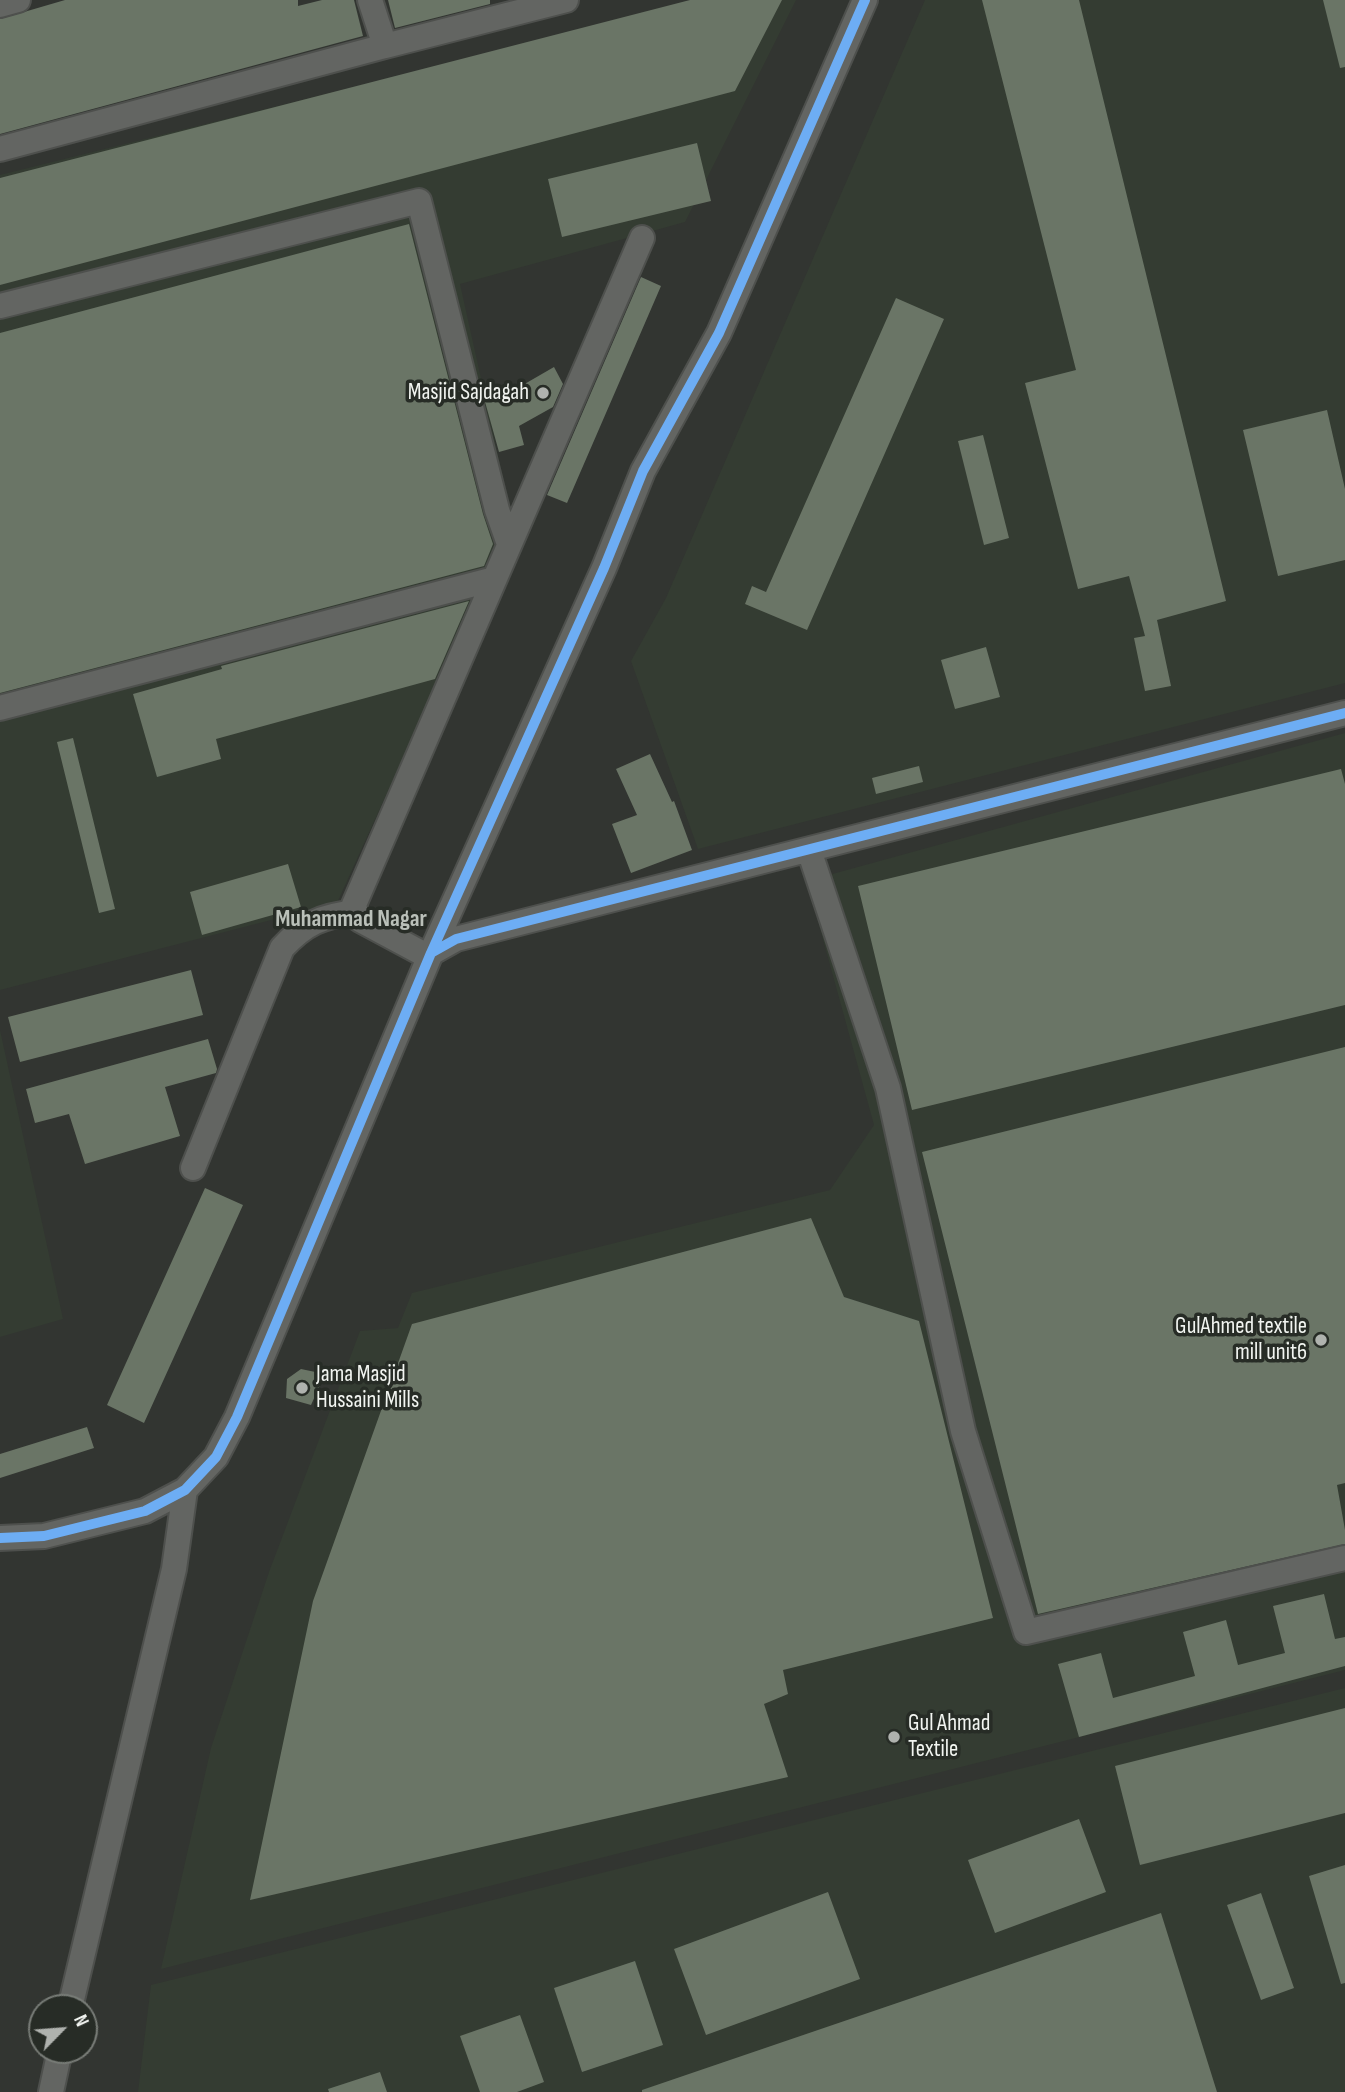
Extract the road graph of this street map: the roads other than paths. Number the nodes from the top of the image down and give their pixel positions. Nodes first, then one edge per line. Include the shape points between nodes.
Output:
1 (18, 0) edge
2 (370, 0) edge
3 (566, 0) edge
4 (864, 0) edge
5 (0, 5) edge
6 (385, 46) junction
7 (0, 149) edge
8 (642, 238) dead end
9 (0, 306) edge
10 (509, 544) junction
11 (494, 579) junction
12 (0, 708) edge
13 (1345, 713) edge
14 (809, 850) junction
15 (356, 912) junction
16 (430, 955) junction
17 (193, 1168) dead end
18 (185, 1490) junction
19 (0, 1538) edge
20 (1345, 1558) edge
21 (73, 1994) edge
22 (57, 2064) edge
23 (51, 2092) edge

1 - 5 street
2 - 6 street
3 - 6 street
4 - 16 street via 719,333 643,471
6 - 7 street
8 - 10 street
9 - 10 street via 419,201
10 - 11 street
11 - 12 street
11 - 15 street via 353,907
13 - 14 street
14 - 16 street via 456,939
14 - 20 street via 888,1088 963,1431 1026,1632
15 - 16 street via 360,920
15 - 17 street via 313,922 282,948
16 - 18 street via 237,1416 216,1457
18 - 19 street via 145,1511 44,1536
18 - 21 street via 174,1569
22 - 23 street

